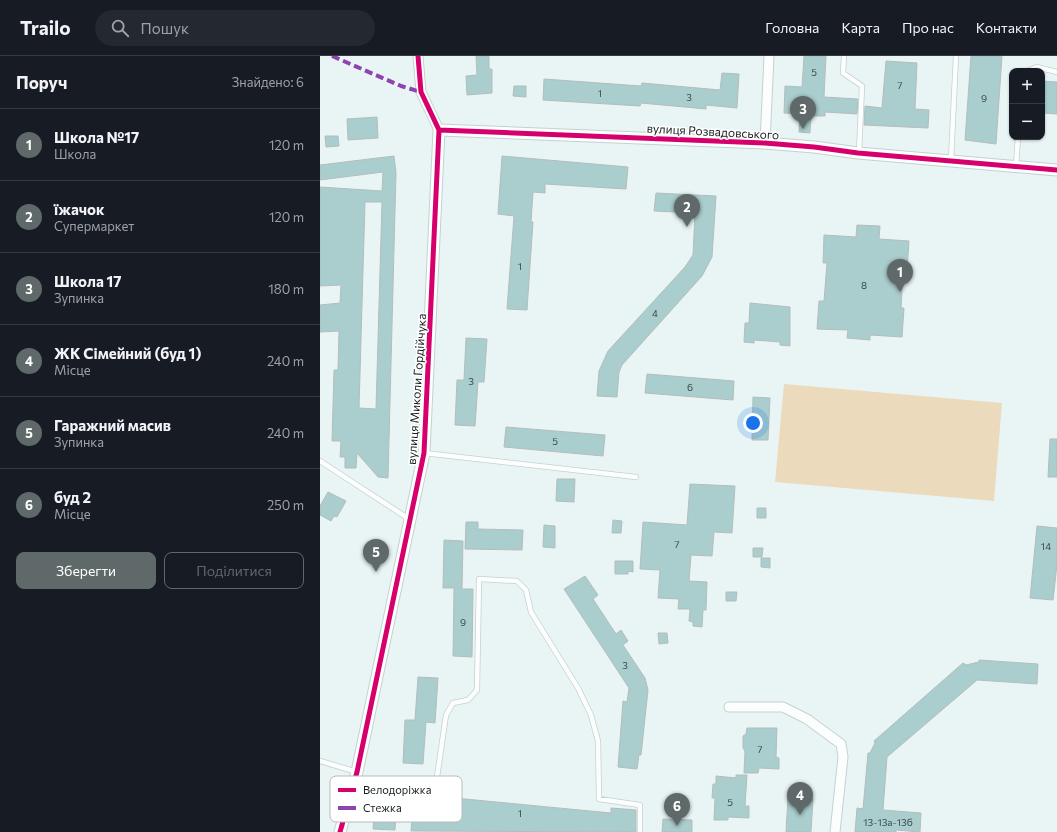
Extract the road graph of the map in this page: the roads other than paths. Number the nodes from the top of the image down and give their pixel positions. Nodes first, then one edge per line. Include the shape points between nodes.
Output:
1 (418, 56) edge
2 (769, 56) edge
3 (844, 56) edge
4 (956, 56) edge
5 (1045, 69) edge
6 (1057, 72) edge
7 (439, 130) junction
8 (1018, 140) edge
9 (765, 143) junction
10 (858, 153) junction
11 (951, 161) junction
12 (1016, 166) junction
13 (1057, 170) edge
14 (424, 453) junction
15 (320, 461) edge
16 (636, 477) dead end
17 (411, 520) junction
18 (729, 707) dead end
19 (320, 761) edge
20 (357, 772) junction
21 (356, 776) edge
22 (437, 776) edge
23 (343, 822) edge
24 (340, 832) edge
25 (640, 832) edge
26 (835, 832) edge

1 - 7 street via 421,92
2 - 9 street
3 - 10 lane via 843,73 862,86
4 - 11 lane
5 - 6 lane
7 - 9 street, вулиця Розвадовського
7 - 14 street, вулиця Миколи Гордійчука
8 - 12 lane
9 - 10 street, вулиця Розвадовського
10 - 11 street, вулиця Розвадовського
11 - 12 street, вулиця Розвадовського
12 - 13 street, вулиця Розвадовського
14 - 16 lane
14 - 17 street, вулиця Миколи Гордійчука
15 - 17 lane
17 - 20 street, вулиця Миколи Гордійчука
18 - 26 street via 783,707 807,719 841,744 843,757
19 - 20 lane
20 - 21 street, вулиця Миколи Гордійчука
22 - 25 lane via 446,715 453,703 468,700 476,690 479,579 517,581 526,590 531,612 578,688 591,715 598,741 599,799 640,805
23 - 24 street, вулиця Миколи Гордійчука

